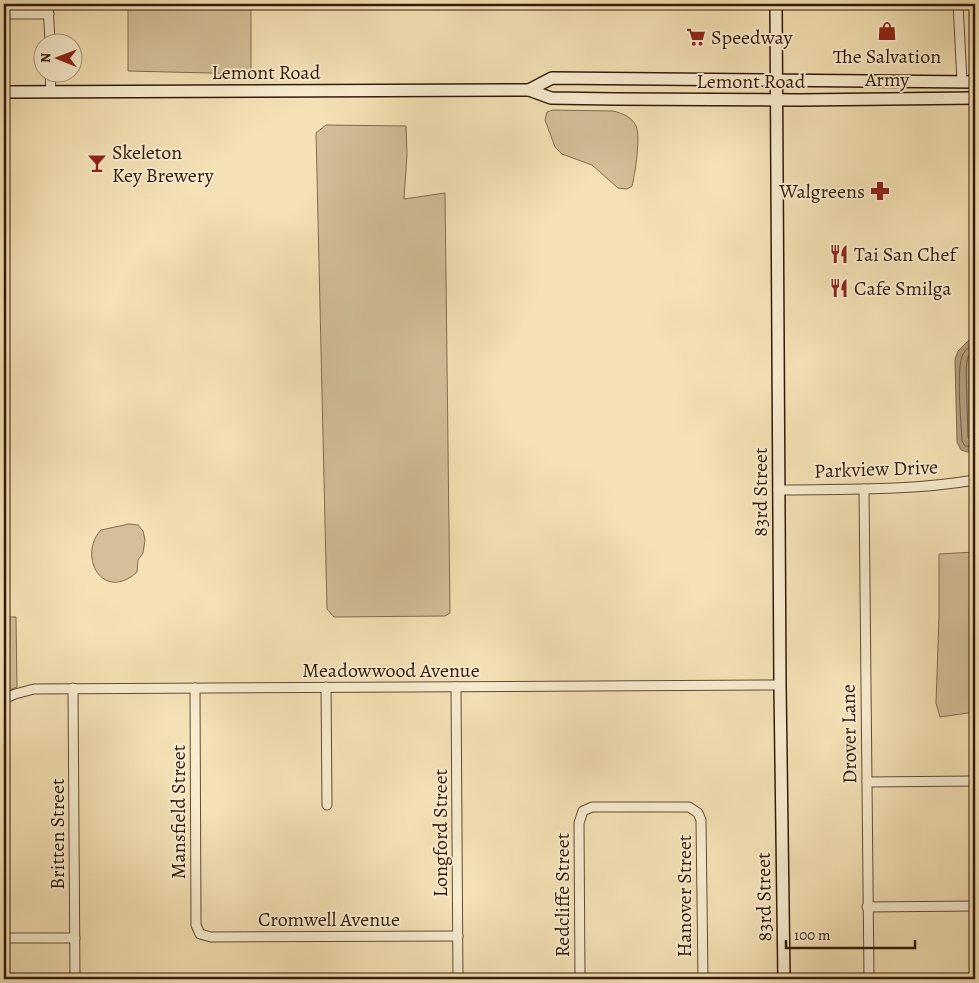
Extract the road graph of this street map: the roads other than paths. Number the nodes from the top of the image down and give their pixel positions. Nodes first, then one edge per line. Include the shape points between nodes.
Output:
1 (48, 4) edge
2 (776, 4) edge
3 (958, 4) edge
4 (4, 14) edge
5 (49, 14) junction
6 (50, 32) edge
7 (775, 80) junction
8 (50, 82) edge
9 (962, 82) junction
10 (975, 82) edge
11 (529, 90) junction
12 (4, 92) edge
13 (51, 92) junction
14 (975, 98) edge
15 (776, 100) junction
16 (975, 480) edge
17 (864, 489) junction
18 (778, 490) junction
19 (780, 685) junction
20 (326, 687) junction
21 (456, 687) junction
22 (74, 688) junction
23 (195, 688) junction
24 (4, 699) edge
25 (975, 781) edge
26 (867, 782) junction
27 (327, 805) dead end
28 (698, 813) joint
29 (975, 906) edge
30 (868, 907) junction
31 (200, 934) joint
32 (458, 936) junction
33 (4, 938) edge
34 (74, 938) junction
35 (75, 979) edge
36 (458, 979) edge
37 (580, 979) edge
38 (702, 979) edge
39 (784, 979) edge
40 (869, 979) edge

1 - 5 street
2 - 7 main road, 83rd Street
3 - 9 street
4 - 5 street
5 - 6 street
7 - 9 main road, Lemont Road
7 - 11 main road, Lemont Road via 552,78
7 - 15 main road, 83rd Street
8 - 13 street
9 - 10 main road, Lemont Road
11 - 13 main road, Lemont Road
11 - 15 main road, Lemont Road via 551,98
12 - 13 main road, Lemont Road
14 - 15 main road, Lemont Road
15 - 18 main road, 83rd Street
16 - 17 street, Parkview Drive via 927,487
17 - 18 street, Parkview Drive
17 - 26 street, Drover Lane
18 - 19 main road, 83rd Street
19 - 21 street, Meadowwood Avenue
19 - 39 main road, 83rd Street
20 - 21 street, Meadowwood Avenue
20 - 23 street, Meadowwood Avenue
20 - 27 street
21 - 32 street, Longford Street
22 - 23 street, Meadowwood Avenue
22 - 24 street, Meadowwood Avenue via 34,689
22 - 34 street, Britten Street
23 - 31 street, Mansfield Street via 196,925
25 - 26 street
26 - 30 street, Drover Lane
28 - 37 street, Redcliffe Street via 689,807 592,808 583,811 579,822
28 - 38 street, Hanover Street via 702,820
29 - 30 street
30 - 40 street, Drover Lane
31 - 32 street, Cromwell Avenue via 210,937
32 - 36 street, Longford Street
33 - 34 street
34 - 35 street, Britten Street

